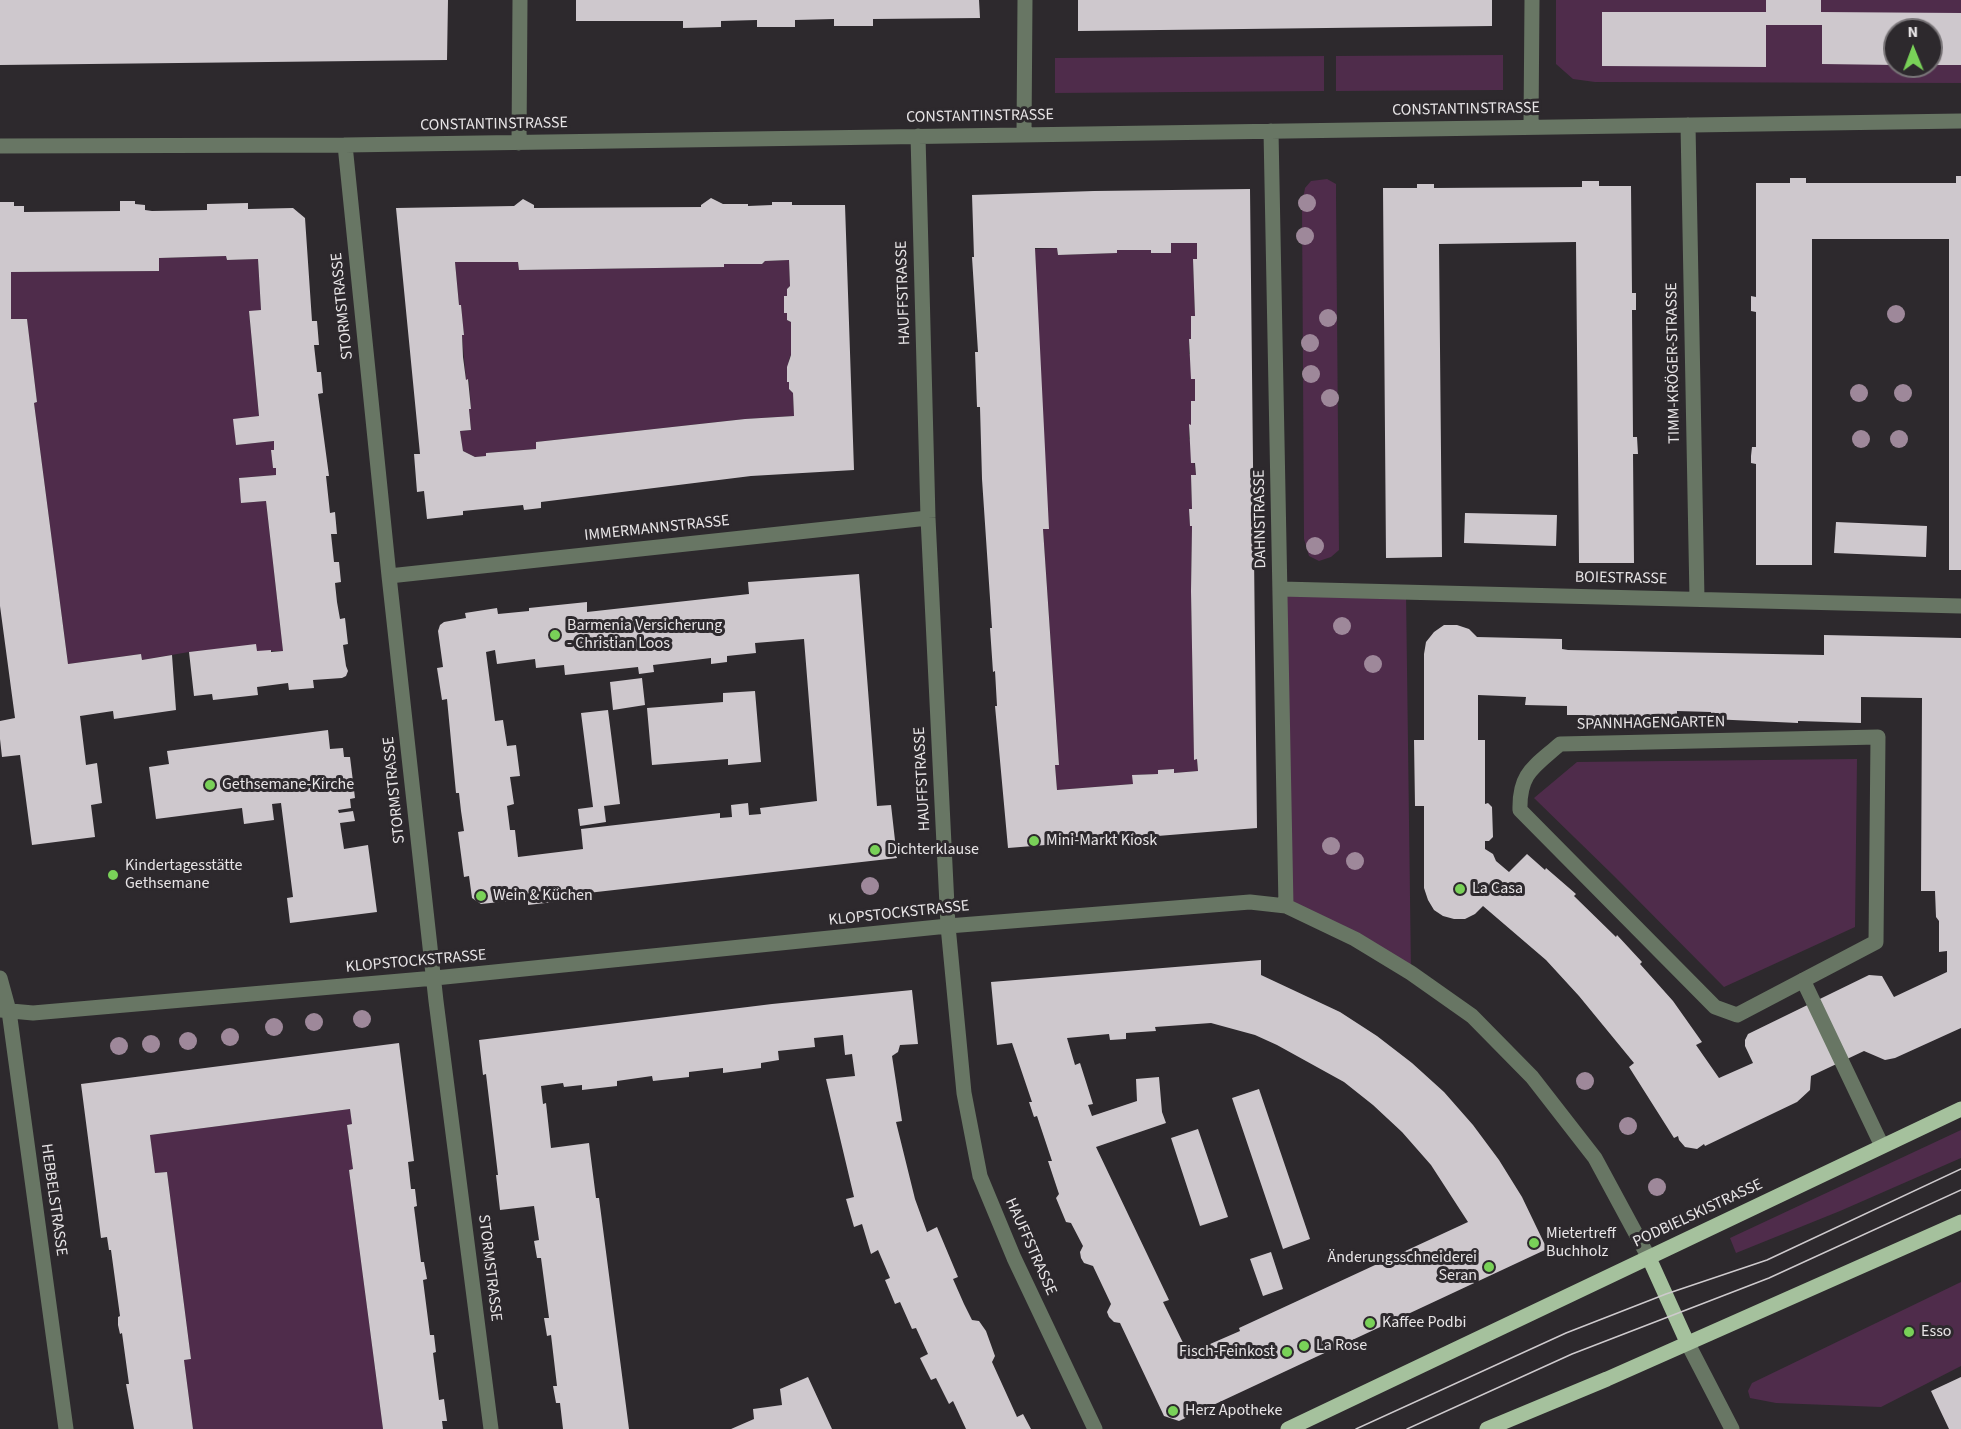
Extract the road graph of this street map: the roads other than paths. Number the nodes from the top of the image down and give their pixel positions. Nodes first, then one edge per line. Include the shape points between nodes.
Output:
1 (520, 0) edge
2 (1025, 0) edge
3 (1532, 0) edge
4 (1961, 121) edge
5 (1688, 125) junction
6 (1531, 127) junction
7 (1271, 131) junction
8 (1024, 135) junction
9 (918, 136) junction
10 (519, 143) junction
11 (345, 145) junction
12 (0, 146) edge
13 (928, 518) junction
14 (389, 576) junction
15 (1281, 589) junction
16 (1697, 599) junction
17 (1961, 606) edge
18 (1286, 906) junction
19 (948, 926) junction
20 (0, 978) edge
21 (435, 978) junction
22 (1803, 980) junction
23 (5, 1010) edge
24 (1961, 1109) edge
25 (1882, 1146) junction
26 (1961, 1222) edge
27 (1648, 1258) junction
28 (1687, 1342) junction
29 (66, 1429) edge
30 (491, 1429) edge
31 (1095, 1429) edge
32 (1288, 1429) edge
33 (1487, 1429) edge
34 (1732, 1429) edge

1 - 10 street
2 - 8 street
3 - 6 street
4 - 5 street, CONSTANTINSTRASSE
5 - 6 street, CONSTANTINSTRASSE
5 - 16 street, TIMM-KRÖGER-STRASSE
6 - 7 street, CONSTANTINSTRASSE
7 - 8 street, CONSTANTINSTRASSE
7 - 15 street, DAHNSTRASSE
8 - 9 street, CONSTANTINSTRASSE
9 - 10 street, CONSTANTINSTRASSE
9 - 13 street, HAUFFSTRASSE
10 - 11 street, CONSTANTINSTRASSE
11 - 12 street, CONSTANTINSTRASSE
11 - 14 street, STORMSTRASSE
13 - 14 street, IMMERMANNSTRASSE
13 - 19 street, HAUFFSTRASSE
14 - 21 street, STORMSTRASSE
15 - 16 street, BOIESTRASSE
15 - 18 street, DAHNSTRASSE
16 - 17 street, BOIESTRASSE
18 - 19 street, KLOPSTOCKSTRASSE via 1250,902
18 - 27 street, KLOPSTOCKSTRASSE via 1355,939 1472,1016 1532,1077 1595,1158
19 - 21 street, KLOPSTOCKSTRASSE
19 - 31 street, HAUFFSTRASSE via 964,1094 980,1176
20 - 23 street, HEBBELSTRASSE
21 - 23 street, KLOPSTOCKSTRASSE via 33,1013
21 - 30 street, STORMSTRASSE
22 - 22 street, SPANNHAGENGARTEN via 1876,942 1878,737 1560,744 1526,774 1520,810 1715,1007 1737,1015
22 - 25 street
23 - 29 street, HEBBELSTRASSE
24 - 25 main road, PODBIELSKISTRASSE
25 - 27 main road, PODBIELSKISTRASSE
26 - 28 main road
27 - 28 main road
27 - 32 main road, PODBIELSKISTRASSE
28 - 33 main road
28 - 34 street

